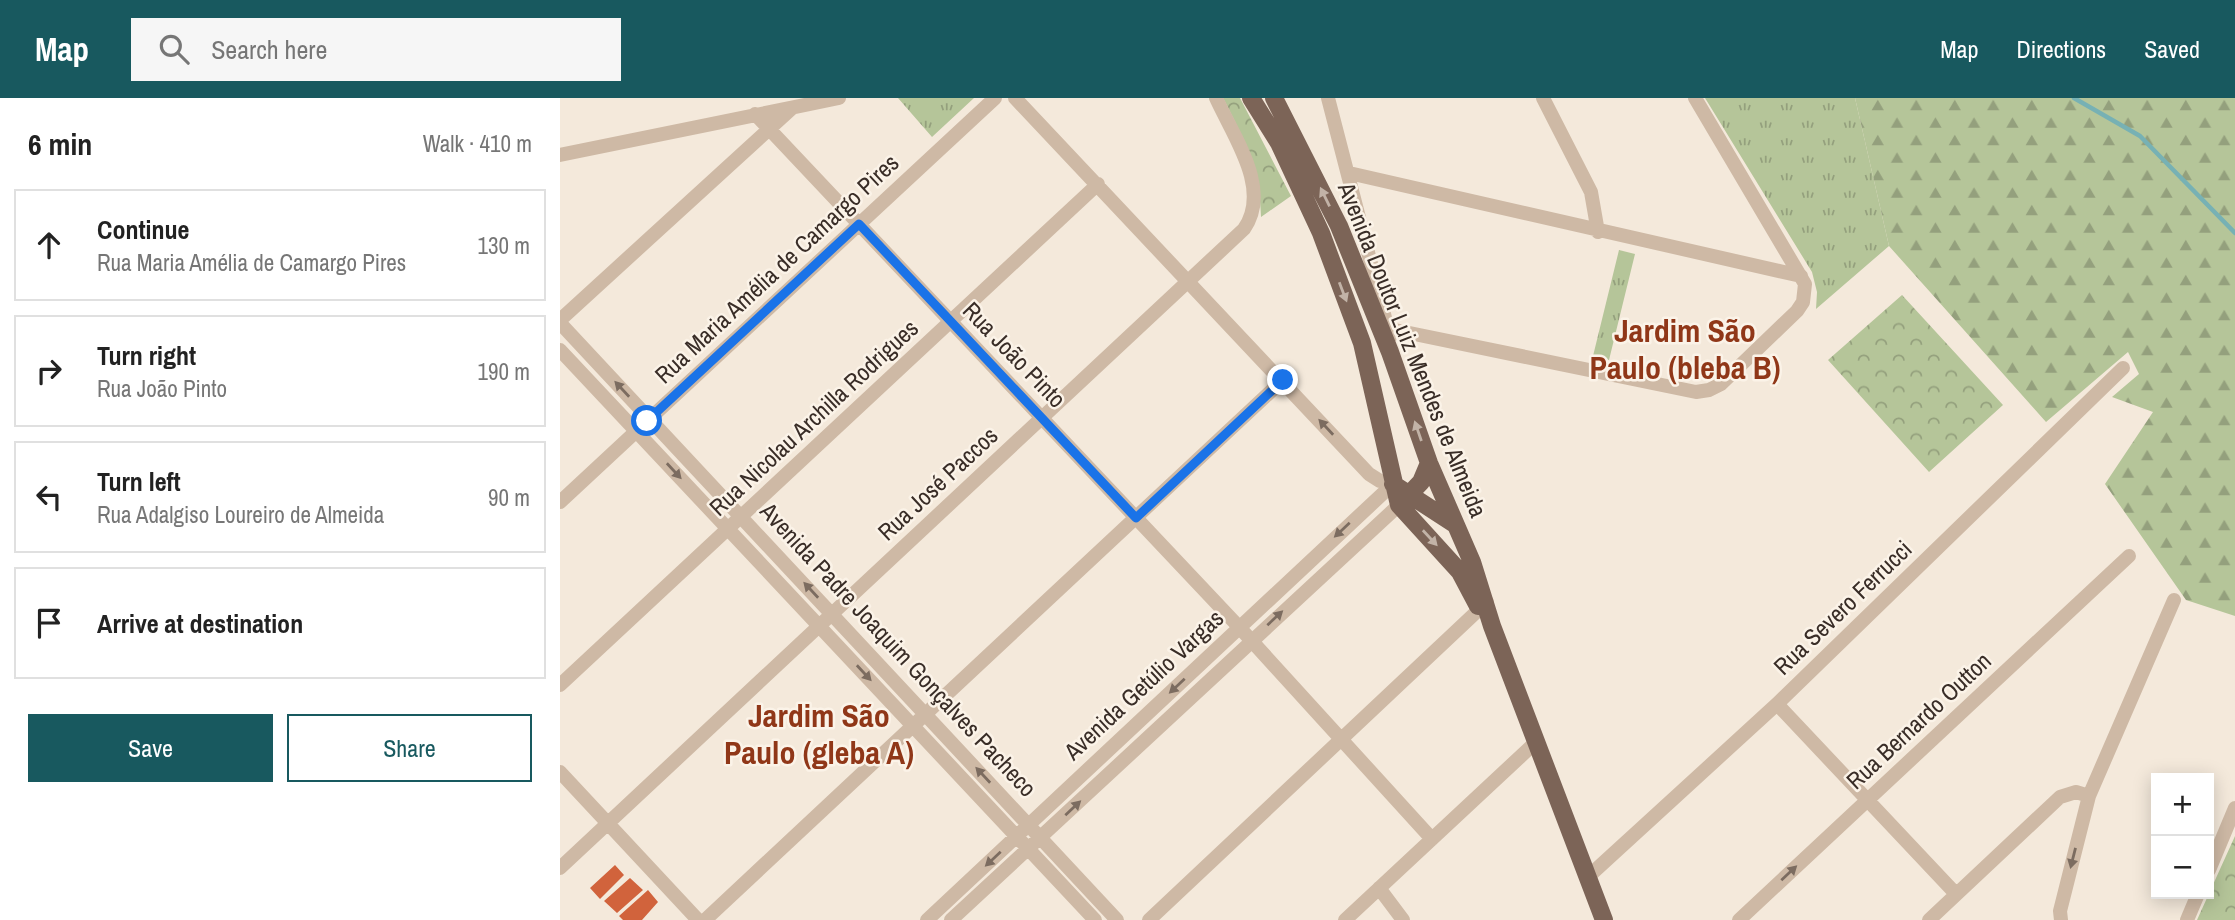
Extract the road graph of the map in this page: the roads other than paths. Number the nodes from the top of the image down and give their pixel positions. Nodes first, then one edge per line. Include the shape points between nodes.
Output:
1 (839, 98) edge
2 (995, 98) edge
3 (1015, 98) edge
4 (1216, 98) edge
5 (1251, 98) edge
6 (1274, 98) edge
7 (1328, 98) edge
8 (1543, 98) edge
9 (1695, 98) edge
10 (791, 108) junction
11 (755, 114) junction
12 (770, 130) junction
13 (560, 155) edge
14 (1349, 173) junction
15 (1098, 184) junction
16 (859, 224) junction
17 (1598, 232) junction
18 (1801, 276) junction
19 (1189, 279) junction
20 (1376, 300) junction
21 (560, 321) edge
22 (951, 321) junction
23 (1390, 329) junction
24 (560, 350) edge
25 (1390, 352) junction
26 (2123, 368) dead end
27 (1283, 380) junction
28 (650, 418) junction
29 (1043, 418) junction
30 (636, 431) junction
31 (1388, 463) junction
32 (1429, 463) junction
33 (1369, 474) junction
34 (1393, 484) junction
35 (1404, 501) junction
36 (560, 502) edge
37 (741, 516) junction
38 (1136, 518) junction
39 (1456, 526) junction
40 (728, 528) junction
41 (2129, 555) dead end
42 (2174, 600) dead end
43 (1483, 606) junction
44 (832, 613) junction
45 (819, 625) junction
46 (1239, 627) junction
47 (1251, 640) junction
48 (560, 685) edge
49 (1777, 704) junction
50 (924, 712) junction
51 (912, 724) junction
52 (1341, 739) junction
53 (1536, 742) junction
54 (560, 772) edge
55 (2088, 796) junction
56 (1867, 801) junction
57 (2235, 808) edge
58 (609, 825) junction
59 (1029, 825) junction
60 (1017, 836) junction
61 (1041, 838) junction
62 (1432, 838) junction
63 (1029, 849) junction
64 (2214, 858) edge
65 (560, 868) edge
66 (1589, 876) junction
67 (1379, 888) junction
68 (1956, 894) junction
69 (2196, 899) edge
70 (698, 920) edge
71 (705, 920) edge
72 (927, 920) edge
73 (951, 920) edge
74 (1096, 920) edge
75 (1117, 920) edge
76 (1149, 920) edge
77 (1345, 920) edge
78 (1403, 920) edge
79 (1604, 920) edge
80 (1739, 920) edge
81 (1929, 920) edge
82 (2061, 920) edge
83 (2187, 920) edge

1 - 10 street
2 - 16 street, Rua Maria Amélia de Camargo Pires
3 - 15 street
4 - 19 street, Rua José Paccos via 1253,180 1252,214 1244,229
5 -> 31 main road, Avenida Doutor Luiz Mendes de Almeida via 1279,143 1326,245 1362,342
20 -> 6 main road, Avenida Doutor Luiz Mendes de Almeida
7 - 14 street
8 - 17 street via 1591,192
9 - 18 street
10 - 11 street
10 - 12 street
11 - 12 street, Rua João Pinto
11 - 13 street
12 - 16 street, Rua João Pinto
12 - 21 street
14 - 17 street
14 - 20 street
15 - 19 street
15 - 22 street, Rua Nicolau Archilla Rodrigues
16 - 22 street, Rua João Pinto
16 - 28 street, Rua Maria Amélia de Camargo Pires
17 - 18 street
18 - 23 street via 1805,293 1797,311 1721,384 1696,392
19 - 27 street
19 - 29 street, Rua José Paccos
20 - 23 street
20 - 25 main road, Avenida Doutor Luiz Mendes de Almeida
28 -> 21 street, Avenida Padre Joaquim Gonçalves Pacheco
22 - 29 street, Rua João Pinto
22 - 37 street, Rua Nicolau Archilla Rodrigues
23 - 25 street
24 - 30 street, Avenida Padre Joaquim Gonçalves Pacheco
32 -> 25 main road, Avenida Doutor Luiz Mendes de Almeida
26 - 49 street, Rua Severo Ferrucci
33 -> 27 street
27 - 38 street
28 - 30 street, Rua Maria Amélia de Camargo Pires
28 - 37 street, Avenida Padre Joaquim Gonçalves Pacheco
29 - 38 street, Rua João Pinto
29 - 44 street, Rua José Paccos
30 - 36 street, Rua Maria Amélia de Camargo Pires
30 -> 40 street, Avenida Padre Joaquim Gonçalves Pacheco
31 - 33 street via 1383,472
31 - 34 main road, Avenida Doutor Luiz Mendes de Almeida
32 - 35 main road via 1421,482
32 - 39 main road, Avenida Doutor Luiz Mendes de Almeida
33 - 34 street
34 - 35 main road, Avenida Doutor Luiz Mendes de Almeida
34 -> 46 street, Avenida Getúlio Vargas
35 - 39 main road
35 -> 43 main road, Avenida Doutor Luiz Mendes de Almeida
47 -> 35 street, Avenida Getúlio Vargas
37 - 40 street, Rua Nicolau Archilla Rodrigues
44 -> 37 street, Avenida Padre Joaquim Gonçalves Pacheco
38 - 46 street, Rua João Pinto
38 - 50 street
39 - 43 main road, Avenida Doutor Luiz Mendes de Almeida
40 - 45 street, Avenida Padre Joaquim Gonçalves Pacheco
40 - 48 street, Rua Nicolau Archilla Rodrigues
41 - 56 street, Rua Bernardo Outton
42 - 55 street
43 - 52 street
43 - 53 main road, Avenida Doutor Luiz Mendes de Almeida
44 - 45 street, Rua José Paccos
44 - 50 street, Avenida Padre Joaquim Gonçalves Pacheco
45 -> 51 street, Avenida Padre Joaquim Gonçalves Pacheco
45 - 58 street, Rua José Paccos
46 - 47 street, Rua João Pinto
46 -> 59 street, Avenida Getúlio Vargas
47 - 52 street
61 -> 47 street, Avenida Getúlio Vargas
49 - 56 street
49 - 66 street, Rua Severo Ferrucci
50 - 51 street
59 -> 50 street, Avenida Padre Joaquim Gonçalves Pacheco
51 - 60 street, Avenida Padre Joaquim Gonçalves Pacheco
51 - 71 street
52 - 62 street
52 - 76 street
53 - 62 street
53 - 66 main road, Avenida Doutor Luiz Mendes de Almeida
54 - 58 street
55 - 68 street via 2076,792 2060,797
55 -> 82 street
56 - 68 street
80 -> 56 street, Rua Bernardo Outton
57 - 64 street
58 - 65 street, Rua José Paccos
58 - 70 street
59 - 60 street, Avenida Getúlio Vargas
59 - 61 street, Avenida Padre Joaquim Gonçalves Pacheco
60 - 63 street, Avenida Padre Joaquim Gonçalves Pacheco
60 -> 72 street, Avenida Getúlio Vargas
61 - 63 street, Avenida Getúlio Vargas
61 - 75 street
62 - 67 street
63 - 73 street, Avenida Getúlio Vargas
63 - 74 street
66 - 79 main road, Avenida Doutor Luiz Mendes de Almeida
67 - 77 street
67 - 78 street
68 - 81 street
69 - 83 street

